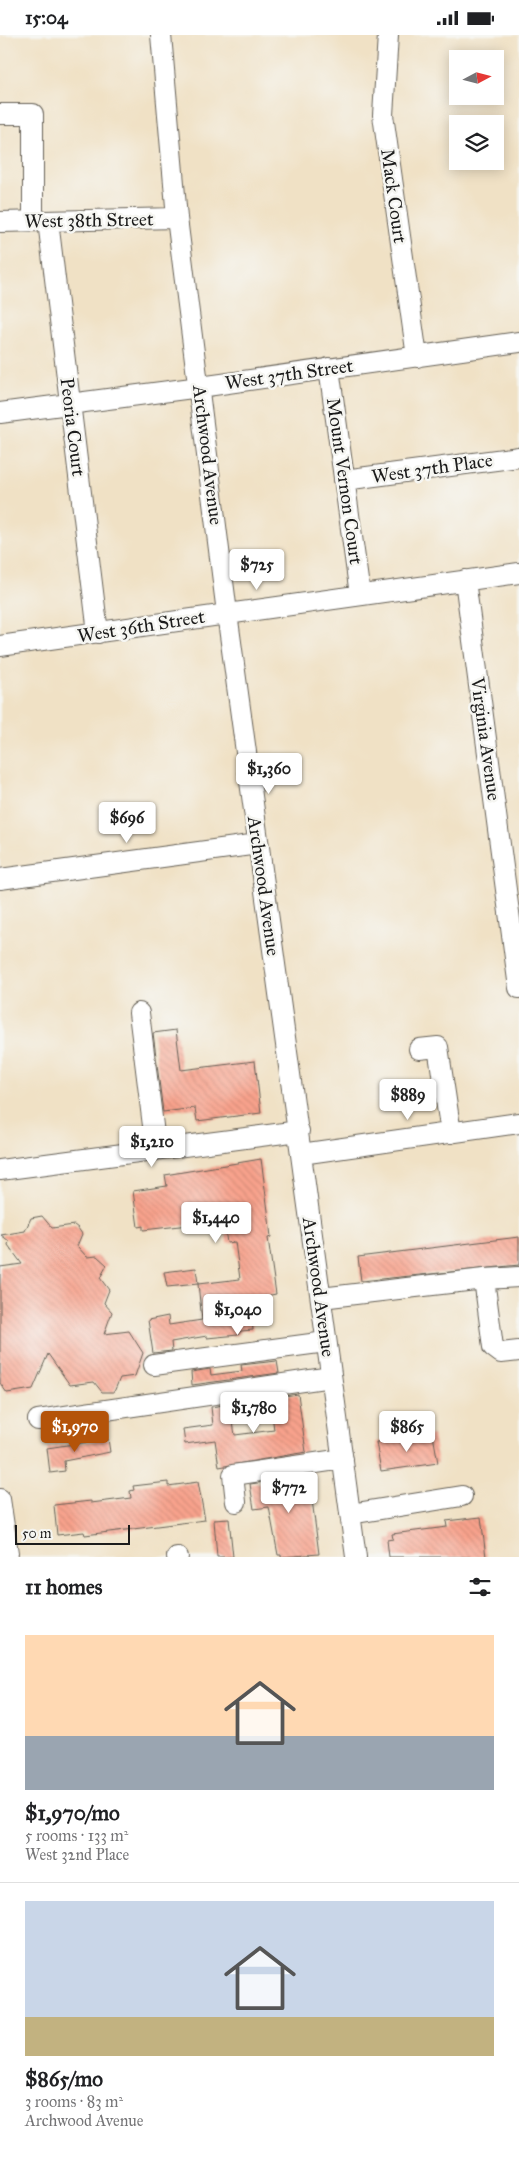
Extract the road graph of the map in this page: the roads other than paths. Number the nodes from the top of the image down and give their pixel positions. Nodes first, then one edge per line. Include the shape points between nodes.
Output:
1 (161, 35) edge
2 (388, 35) edge
3 (0, 114) edge
4 (177, 218) junction
5 (40, 221) junction
6 (0, 222) edge
7 (519, 342) edge
8 (417, 357) junction
9 (329, 367) junction
10 (200, 387) junction
11 (70, 403) junction
12 (0, 413) edge
13 (519, 457) edge
14 (344, 480) junction
15 (519, 573) edge
16 (465, 580) junction
17 (360, 595) junction
18 (227, 613) junction
19 (98, 633) junction
20 (0, 646) edge
21 (258, 844) junction
22 (0, 879) edge
23 (519, 988) edge
24 (139, 1013) dead end
25 (419, 1049) dead end
26 (519, 1123) edge
27 (299, 1131) junction
28 (451, 1133) junction
29 (156, 1150) junction
30 (301, 1154) junction
31 (0, 1170) edge
32 (519, 1277) edge
33 (484, 1279) junction
34 (320, 1298) junction
35 (326, 1342) junction
36 (519, 1351) edge
37 (154, 1365) dead end
38 (331, 1377) junction
39 (38, 1421) dead end
40 (343, 1459) junction
41 (462, 1496) dead end
42 (0, 1499) edge
43 (236, 1502) dead end
44 (350, 1514) junction
45 (0, 1554) edge
46 (356, 1557) edge

1 - 4 street, Archwood Avenue
2 - 8 street, Mack Court via 383,115
3 - 5 street, Peoria Court via 33,114
4 - 5 street, West 38th Street
4 - 10 street, Archwood Avenue
5 - 6 street, West 38th Street
5 - 11 street, Peoria Court
7 - 8 street, West 37th Street
8 - 9 street, West 37th Street
9 - 10 street, West 37th Street
9 - 14 street, Mount Vernon Court
10 - 11 street, West 37th Street
10 - 18 street, Archwood Avenue
11 - 12 street, West 37th Street
11 - 19 street, Peoria Court
13 - 14 street, West 37th Place
14 - 17 street, Mount Vernon Court
15 - 16 street, West 36th Street
16 - 17 street, West 36th Street
16 - 23 street, Virginia Avenue
17 - 18 street, West 36th Street
18 - 19 street, West 36th Street
18 - 21 street, Archwood Avenue
19 - 20 street, West 36th Street
21 - 22 street
21 - 27 street, Archwood Avenue
24 - 29 street
25 - 28 street via 438,1047
26 - 28 street
27 - 29 street
27 - 30 street, Archwood Avenue
28 - 30 street
29 - 31 street
30 - 34 street, Archwood Avenue
32 - 33 street
33 - 34 street
33 - 36 street via 493,1347 501,1353
34 - 35 street, Archwood Avenue
35 - 37 street
35 - 38 street, Archwood Avenue
38 - 39 street
38 - 40 street, Archwood Avenue
40 - 43 street via 233,1475
40 - 44 street, Archwood Avenue
41 - 44 street
42 - 45 street via 8,1553
44 - 46 street, Archwood Avenue

